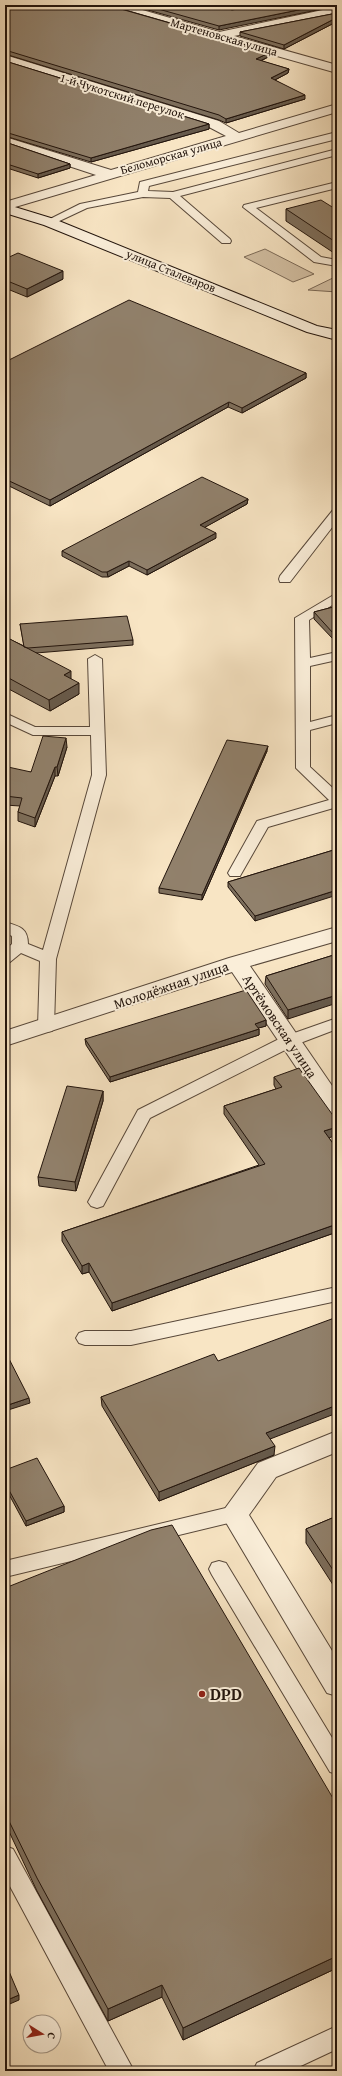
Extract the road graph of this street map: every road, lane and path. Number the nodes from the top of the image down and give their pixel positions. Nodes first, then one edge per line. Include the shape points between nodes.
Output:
1 (112, 5) edge
2 (337, 11) edge
3 (218, 35) junction
4 (5, 59) edge
5 (337, 69) edge
6 (337, 108) edge
7 (337, 136) edge
8 (237, 137) junction
9 (5, 141) edge
10 (337, 152) edge
11 (108, 174) junction
12 (337, 185) edge
13 (144, 194) junction
14 (173, 195) junction
15 (5, 207) edge
16 (49, 222) junction
17 (226, 241) dead end
18 (337, 263) edge
19 (337, 335) edge
20 (337, 513) edge
21 (284, 579) dead end
22 (337, 597) edge
23 (337, 656) edge
24 (95, 659) dead end
25 (303, 663) junction
26 (5, 717) edge
27 (337, 719) edge
28 (303, 728) junction
29 (97, 731) junction
30 (337, 801) edge
31 (235, 873) dead end
32 (5, 927) edge
33 (337, 934) edge
34 (20, 946) junction
35 (5, 958) edge
36 (48, 959) junction
37 (237, 963) junction
38 (337, 1024) edge
39 (46, 1027) junction
40 (5, 1039) edge
41 (289, 1041) junction
42 (337, 1110) edge
43 (97, 1202) dead end
44 (337, 1294) edge
45 (85, 1338) dead end
46 (337, 1441) edge
47 (234, 1514) junction
48 (5, 1569) edge
49 (219, 1569) dead end
50 (337, 1684) edge
51 (337, 1765) edge
52 (5, 1856) edge
53 (337, 2037) edge
54 (122, 2071) edge
55 (265, 2071) edge

1 - 3 street, Мартеновская улица
2 - 3 street
3 - 5 street, Мартеновская улица
4 - 8 street, 1-й Чукотский переулок via 214,124
6 - 8 street, Беломорская улица
7 - 13 lane via 144,184
8 - 11 street, Беломорская улица
9 - 11 street
10 - 14 lane
11 - 15 street, Беломорская улица
12 - 18 lane via 248,207 318,260
13 - 14 lane
13 - 16 lane via 84,206
14 - 17 lane
15 - 16 street, улица Сталеваров
16 - 19 street, улица Сталеваров via 312,329
20 - 21 lane
22 - 25 lane via 302,618
23 - 25 lane
24 - 29 lane
25 - 28 lane
26 - 29 lane via 33,731
27 - 28 lane
28 - 30 lane via 303,768
29 - 36 lane via 99,775
30 - 31 lane via 262,824
32 - 34 lane via 20,934
33 - 37 street, Молодёжная улица
34 - 35 lane
34 - 36 lane
36 - 39 lane
37 - 39 street, Молодёжная улица
37 - 41 street, Артёмовская улица
38 - 41 lane
39 - 40 street, Молодёжная улица
41 - 42 street, Артёмовская улица
41 - 43 lane via 144,1114
44 - 45 lane via 131,1338
46 - 47 street via 267,1470
47 - 48 lane
47 - 50 street
49 - 51 lane
52 - 54 lane
53 - 55 lane

